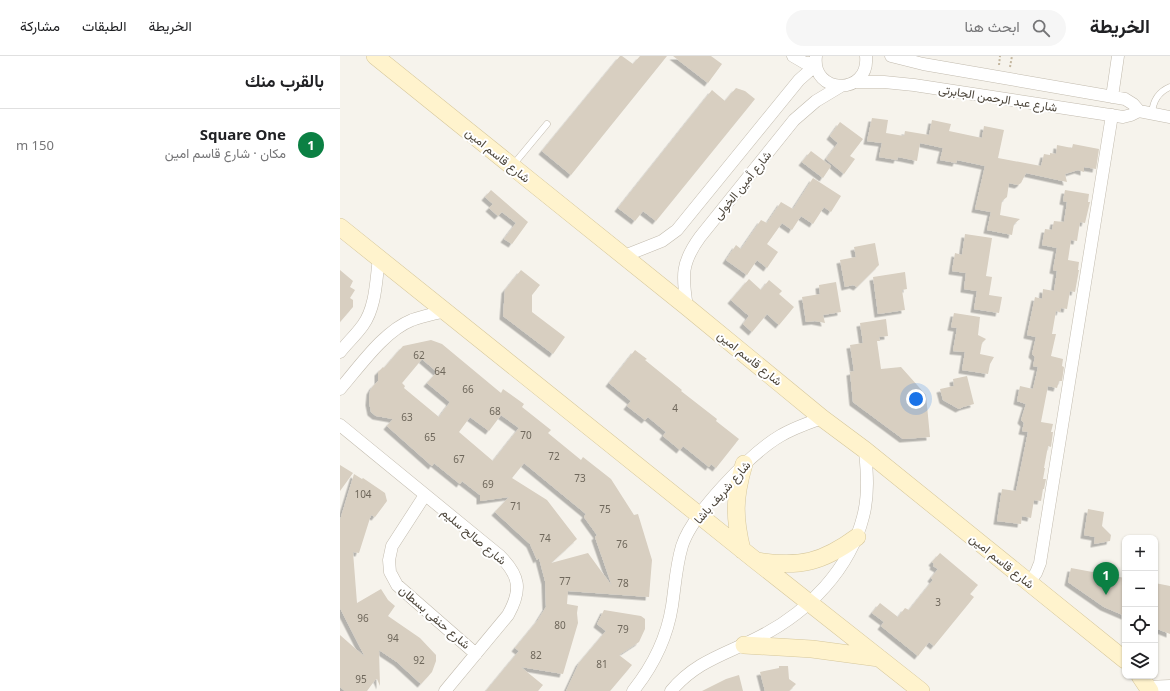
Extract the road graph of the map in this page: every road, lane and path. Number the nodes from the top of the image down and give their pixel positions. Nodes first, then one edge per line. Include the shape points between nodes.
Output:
1 (793, 56) edge
2 (866, 56) edge
3 (891, 56) edge
4 (1000, 56) edge
5 (1118, 56) edge
6 (380, 58) edge
7 (816, 61) edge
8 (999, 61) dead end
9 (855, 82) junction
10 (841, 86) junction
11 (1170, 87) edge
12 (1112, 97) junction
13 (1139, 111) junction
14 (1152, 113) junction
15 (1112, 115) junction
16 (1170, 116) edge
17 (547, 124) dead end
18 (512, 166) junction
19 (340, 227) edge
20 (624, 256) junction
21 (379, 258) junction
22 (687, 307) junction
23 (445, 311) junction
24 (340, 352) edge
25 (340, 389) edge
26 (822, 418) junction
27 (340, 425) edge
28 (865, 450) junction
29 (744, 464) junction
30 (425, 495) junction
31 (699, 516) junction
32 (857, 537) junction
33 (749, 555) junction
34 (1029, 582) junction
35 (810, 603) junction
36 (744, 645) junction
37 (476, 654) junction
38 (880, 658) junction
39 (1122, 658) edge
40 (1146, 685) edge
41 (1170, 686) edge
42 (445, 691) edge
43 (633, 691) edge
44 (671, 691) edge
45 (922, 691) edge

1 - 7 street via 805,63
2 - 9 street via 863,73
3 - 12 street, شارع عبد الرحمن الجابرتى via 923,64
4 - 8 path
5 - 12 street
6 - 18 main road, شارع قاسم امين
7 - 10 street via 820,76 829,84
7 - 20 street, شارع أمين الخولى via 676,230 662,241
9 - 10 street, شارع عبد الرحمن الجابرتى
9 - 15 street, شارع عبد الرحمن الجابرتى via 914,85
10 - 22 street, شارع أمين الخولى via 816,101 794,120 700,237 690,252 684,268
11 - 14 lane via 1158,95
12 - 13 street, شارع عبد الرحمن الجابرتى via 1130,101
13 - 14 street, شارع عبد الرحمن الجابرتى
13 - 15 street, شارع عبد الرحمن الجابرتى via 1127,116
14 - 16 street, شارع عبد الرحمن الجابرتى
15 - 34 street via 1040,563
17 - 18 lane
18 - 20 main road, شارع قاسم امين
19 - 21 main road
20 - 22 main road, شارع قاسم امين
21 - 23 main road
21 - 24 street via 375,292 369,311 363,324
22 - 26 main road, شارع قاسم امين
23 - 25 street via 413,320 386,336
23 - 31 main road
26 - 28 main road, شارع قاسم امين
26 - 29 street, شارع شريف باشا via 780,436
27 - 30 street, شارع صالح سليم
28 - 32 street via 867,494 864,516
28 - 34 main road, شارع قاسم امين
29 - 31 street, شارع شريف باشا
29 - 33 main road via 738,485 737,529
30 - 37 street, شارع حنفى بسطان via 392,546 390,572 397,585
30 - 37 street, شارع صالح سليم via 500,556 515,574 517,588 514,603 508,615
31 - 33 main road
31 - 43 street, شارع شريف باشا via 682,545 665,636 656,658
32 - 33 main road via 840,550 820,559 798,564 776,564
32 - 35 street via 843,562
33 - 35 main road
34 - 39 main road, شارع قاسم امين
35 - 36 street via 778,626
35 - 38 main road
36 - 38 main road via 812,649
36 - 44 street via 723,653 688,673
37 - 42 street, شارع صالح سليم
38 - 45 main road
40 - 41 street

